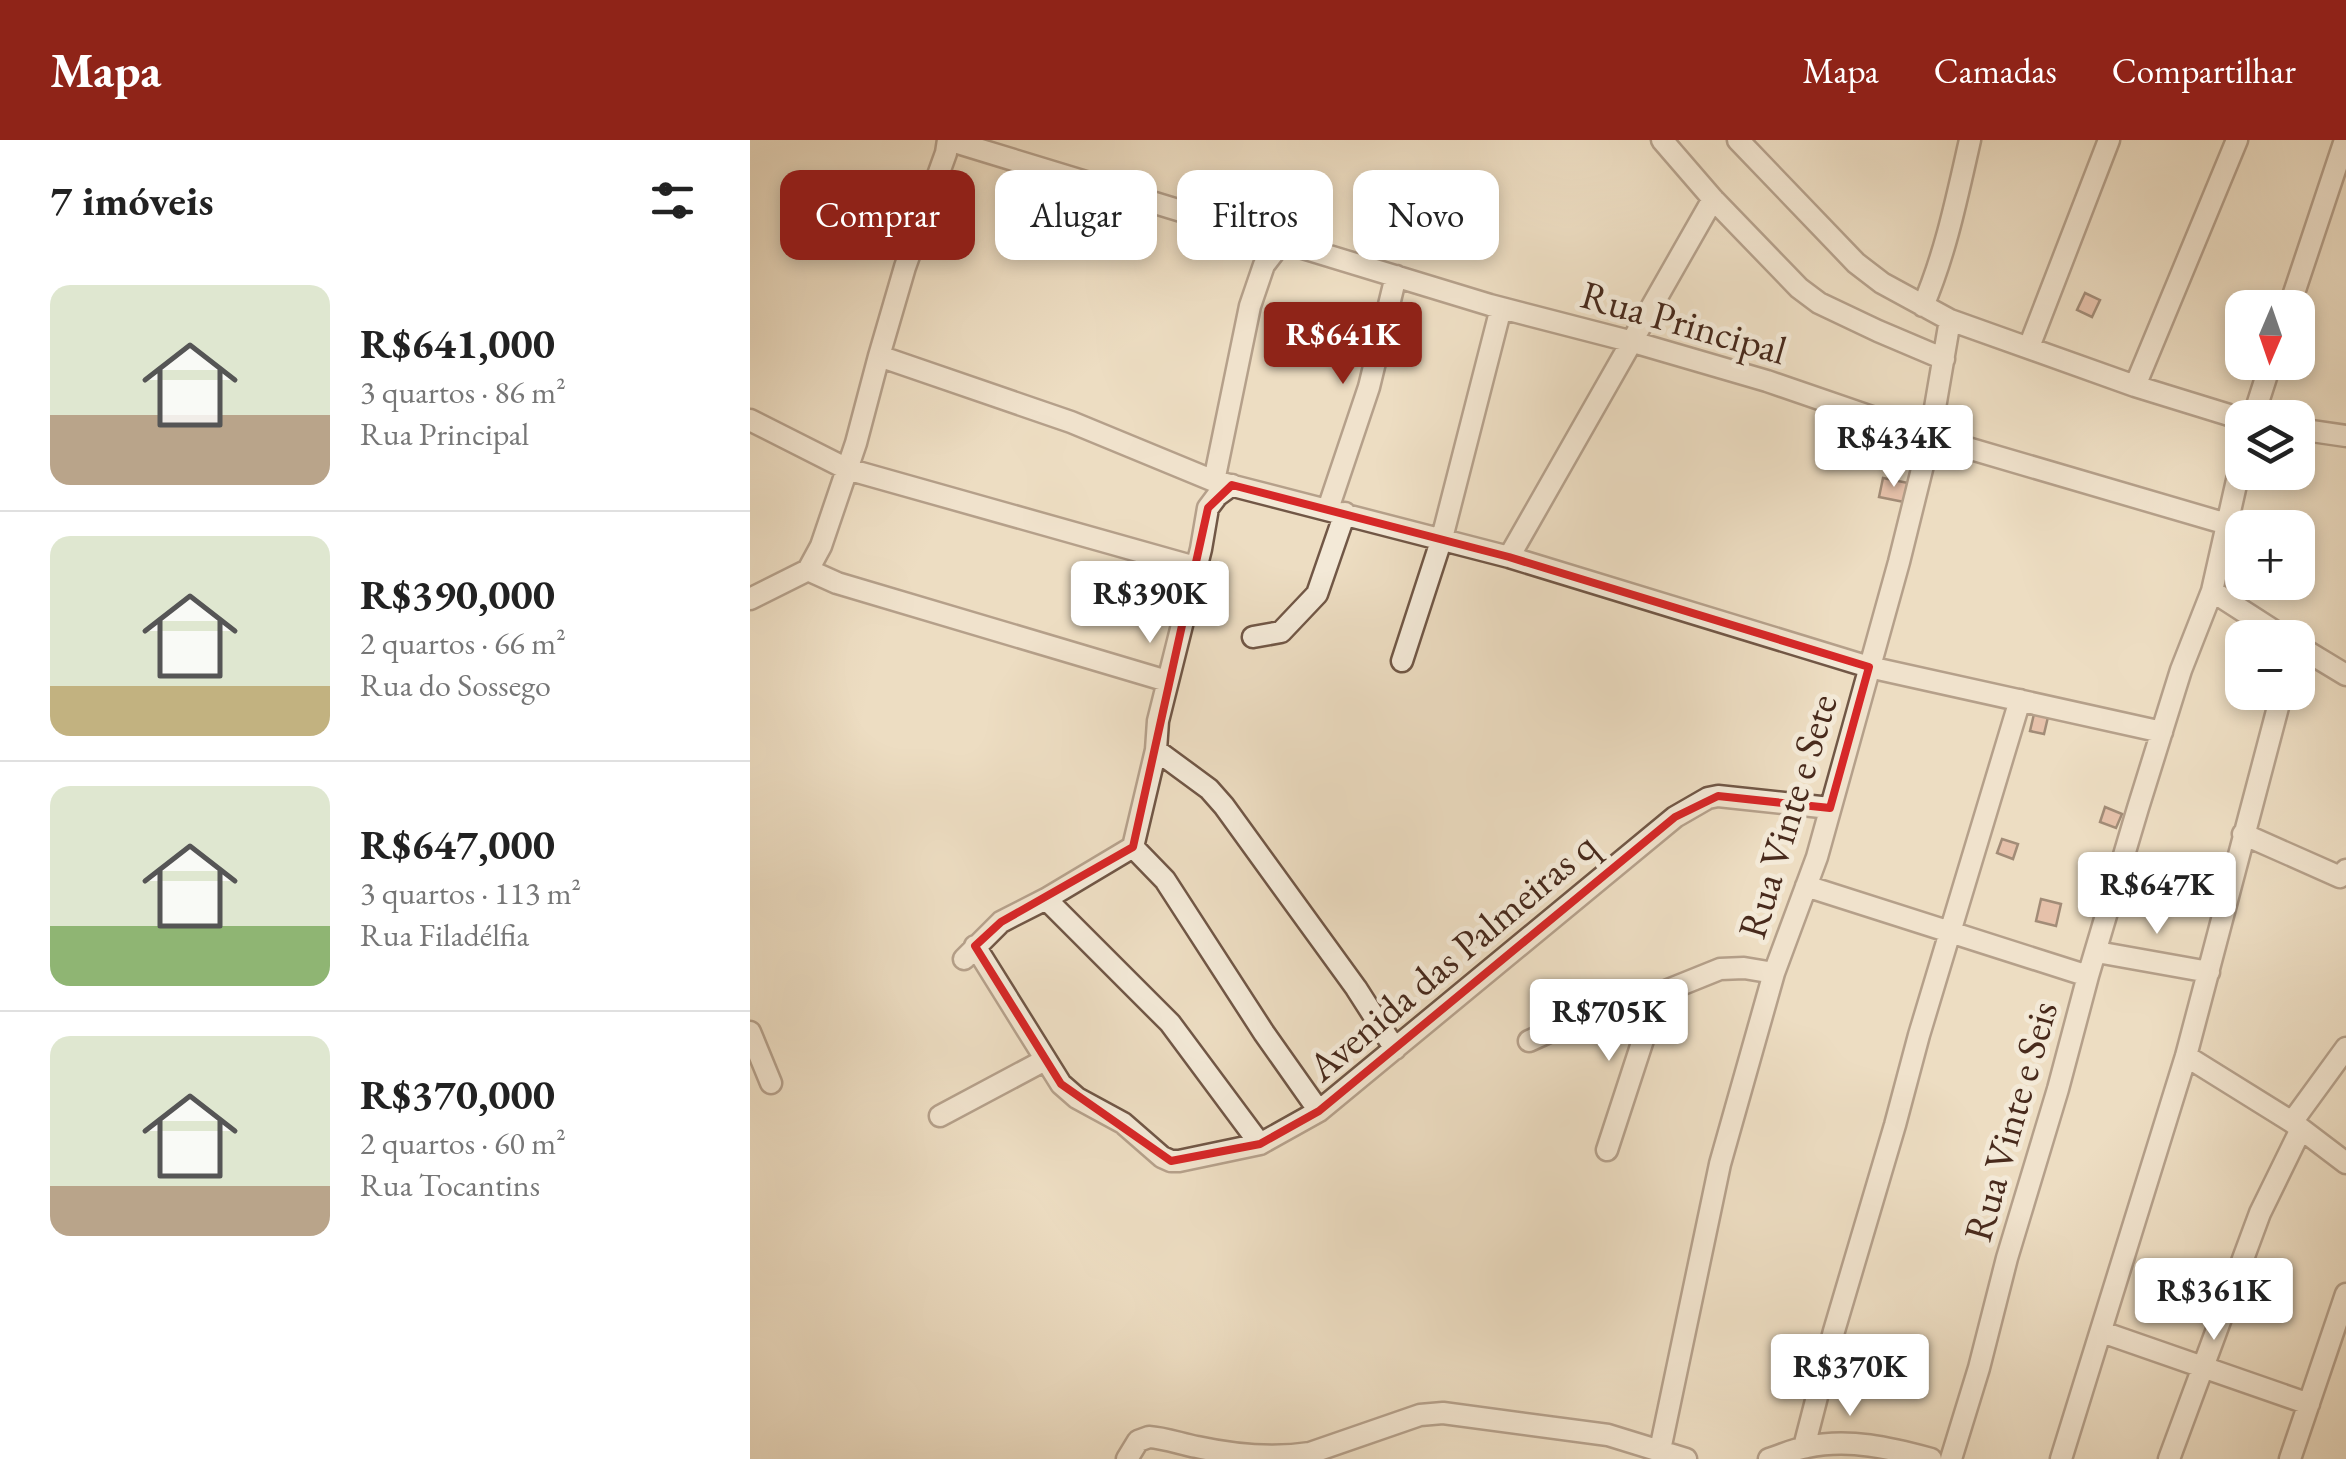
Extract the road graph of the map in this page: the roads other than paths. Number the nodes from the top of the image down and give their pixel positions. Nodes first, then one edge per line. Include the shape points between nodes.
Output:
1 (948, 140) edge
2 (1662, 140) edge
3 (1970, 140) edge
4 (2109, 140) edge
5 (2236, 140) edge
6 (2345, 140) edge
7 (1751, 145) edge
8 (1713, 199) junction
9 (1177, 211) edge
10 (1333, 258) edge
11 (1267, 260) edge
12 (1396, 276) junction
13 (2295, 290) edge
14 (1923, 306) junction
15 (1501, 308) junction
16 (1950, 320) junction
17 (1633, 342) junction
18 (2029, 346) junction
19 (880, 356) junction
20 (1944, 359) junction
21 (2135, 386) junction
22 (2225, 414) edge
23 (750, 420) edge
24 (2315, 430) edge
25 (2345, 433) edge
26 (1930, 436) junction
27 (848, 469) junction
28 (1223, 483) junction
29 (1337, 511) junction
30 (2225, 523) edge
31 (2225, 533) edge
32 (1442, 538) junction
33 (1509, 557) junction
34 (1194, 567) junction
35 (808, 570) junction
36 (2212, 591) junction
37 (750, 600) edge
38 (2256, 620) edge
39 (1253, 636) dead end
40 (2315, 657) edge
41 (1402, 661) dead end
42 (1869, 667) junction
43 (2346, 675) edge
44 (1167, 681) junction
45 (2020, 700) junction
46 (2277, 710) edge
47 (2162, 732) junction
48 (1156, 750) junction
49 (1830, 808) junction
50 (2244, 834) junction
51 (1133, 847) junction
52 (2343, 874) edge
53 (1806, 886) junction
54 (1046, 899) junction
55 (1951, 934) junction
56 (2096, 952) junction
57 (2209, 972) junction
58 (1774, 973) junction
59 (2088, 976) junction
60 (1658, 994) junction
61 (750, 1032) edge
62 (1529, 1041) dead end
63 (2346, 1048) edge
64 (1395, 1049) junction
65 (2186, 1056) junction
66 (1045, 1060) junction
67 (771, 1083) dead end
68 (1319, 1111) junction
69 (940, 1116) dead end
70 (2297, 1126) junction
71 (1260, 1144) junction
72 (1607, 1150) dead end
73 (2346, 1162) edge
74 (2346, 1294) edge
75 (2102, 1332) junction
76 (2203, 1366) junction
77 (2309, 1404) junction
78 (1804, 1447) junction
79 (1660, 1450) junction
80 (1127, 1459) edge
81 (1686, 1459) edge
82 (1769, 1459) edge
83 (1931, 1459) edge
84 (1951, 1459) edge
85 (2061, 1459) edge
86 (2169, 1459) edge
87 (2290, 1459) edge

1 - 9 street, Rua Principal
1 - 19 street
2 - 8 street
3 - 14 street
4 - 18 street
5 - 21 street
6 - 13 street
7 - 14 street via 1856,263
8 - 17 street
8 - 20 street via 1820,303
10 - 12 street, Rua Principal
11 - 28 street via 1250,306
12 - 15 street, Rua Principal
12 - 29 street
14 - 16 street
15 - 17 street, Rua Principal
15 - 32 street
16 - 18 street
16 - 20 street, Rua Vinte e Sete
17 - 26 street, Rua Principal
17 - 33 street
18 - 21 street
19 - 27 street
19 - 28 street
20 - 26 street, Rua Vinte e Sete
21 - 22 street
23 - 27 street
24 - 25 street
26 - 30 street, Rua Principal
26 - 42 street, Rua Vinte e Sete
27 - 34 street
27 - 35 street
28 - 29 street
28 - 34 street via 1208,508
29 - 32 street
29 - 39 street via 1317,594 1281,632
31 - 36 street, Rua Vinte e Seis
32 - 33 street
32 - 41 street
33 - 42 street
34 - 44 street
35 - 37 street
35 - 44 street
36 - 38 street
36 - 47 street, Rua Vinte e Seis
40 - 43 street
42 - 45 street
42 - 49 street, Rua Vinte e Sete
44 - 48 street
45 - 47 street
45 - 55 street
46 - 50 street
47 - 56 street, Rua Vinte e Seis
48 - 51 street
48 - 64 street via 1224,806
49 - 53 street, Rua Vinte e Sete
49 - 64 street, Avenida das Palmeiras q via 1718,796 1696,804
50 - 52 street
50 - 57 street
51 - 54 street
51 - 68 street via 1165,880
53 - 55 street
53 - 58 street, Rua Vinte e Sete
54 - 66 street, Avenida das Palmeiras q via 1001,922 970,952
54 - 71 street via 1170,1023
55 - 59 street
55 - 78 street
56 - 57 street
56 - 59 street, Rua Vinte e Seis
57 - 65 street
58 - 60 street via 1731,967
58 - 79 street, Rua Vinte e Sete via 1720,1164
59 - 84 street, Rua Vinte e Seis
60 - 62 street
60 - 72 street
61 - 67 street
63 - 70 street
64 - 68 street, Avenida das Palmeiras q
65 - 70 street
65 - 75 street
66 - 69 street
66 - 71 street, Avenida das Palmeiras q via 1077,1098 1172,1161
68 - 71 street, Avenida das Palmeiras q
70 - 73 street
70 - 76 street
74 - 77 street
75 - 76 street
75 - 85 street
76 - 77 street
76 - 86 street
77 - 87 street
78 - 82 street
78 - 83 street via 1858,1444
79 - 80 street via 1608,1435 1444,1412 1294,1456 1220,1452 1149,1437
79 - 81 street

